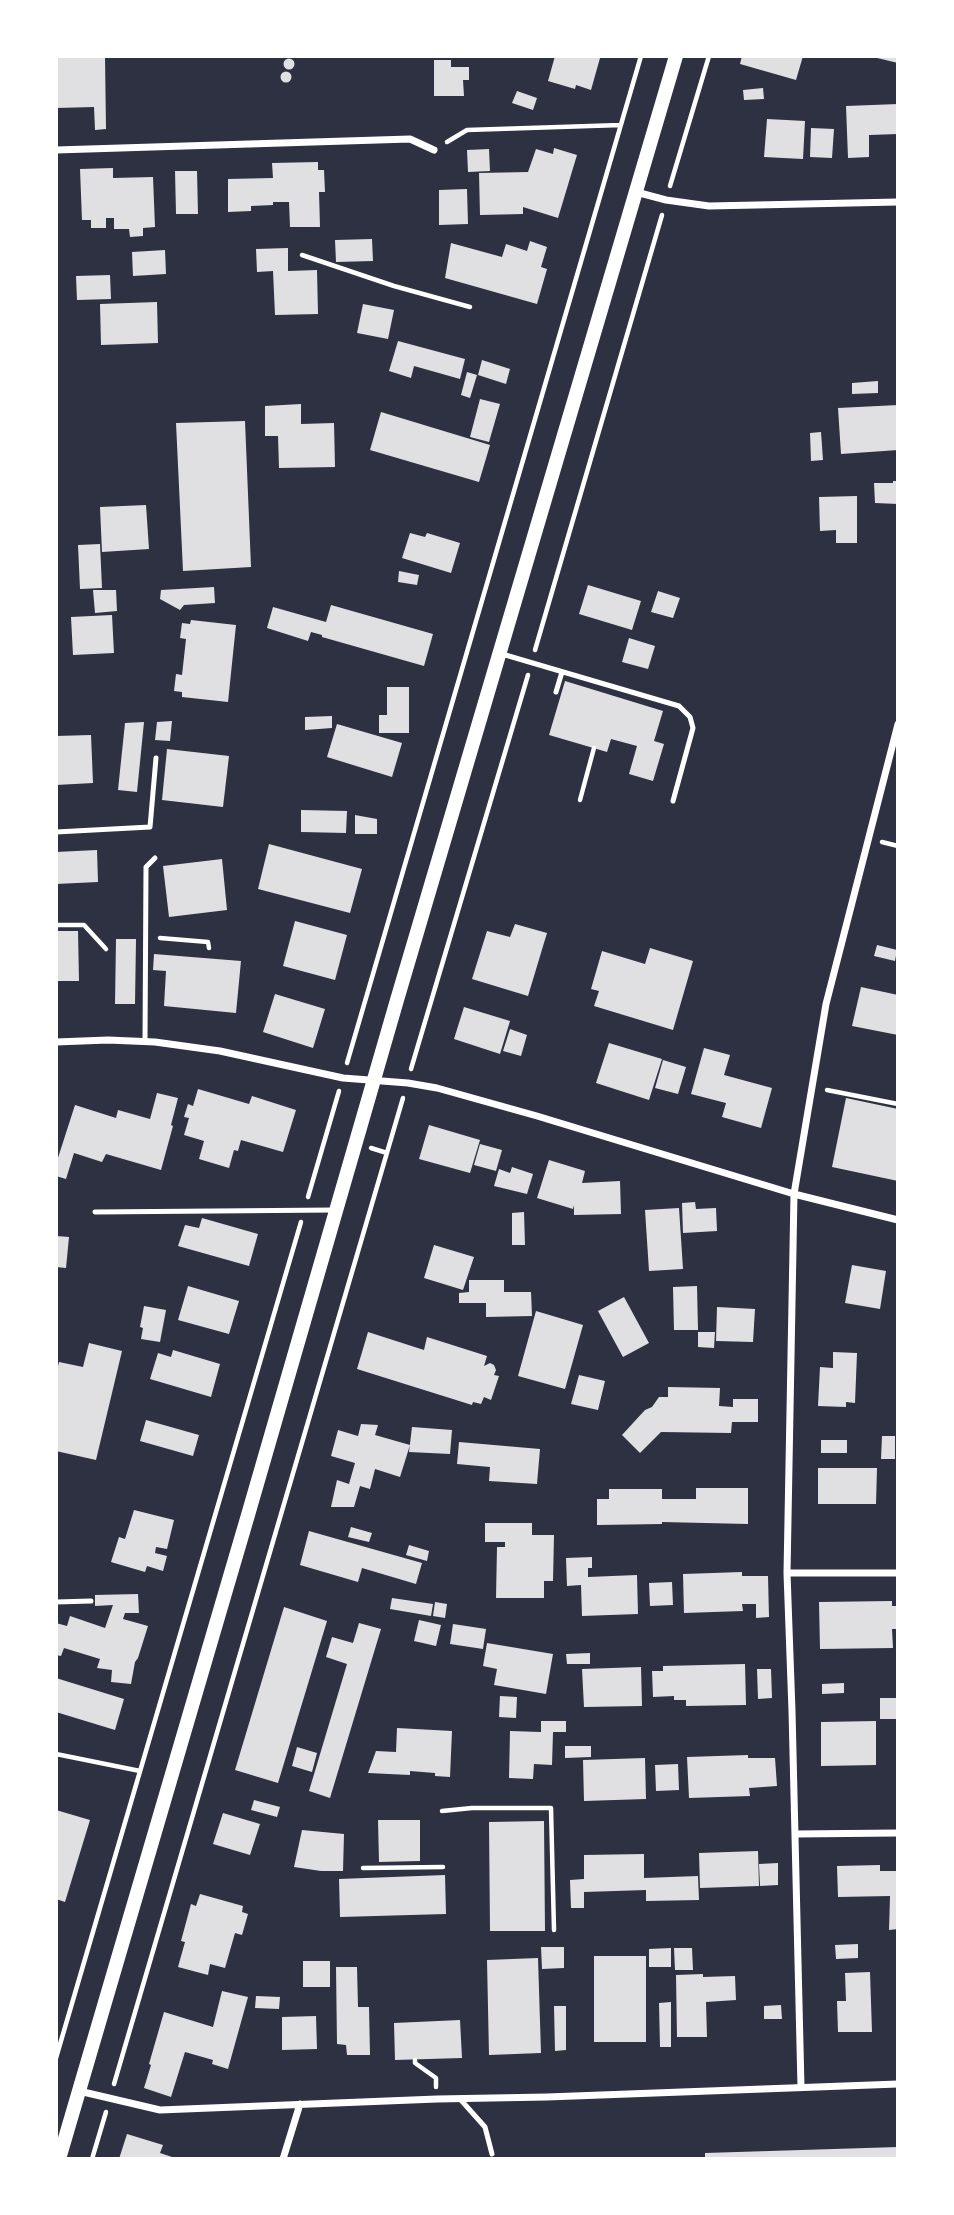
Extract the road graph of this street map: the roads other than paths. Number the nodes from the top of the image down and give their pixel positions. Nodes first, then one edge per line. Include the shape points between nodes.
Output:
1 (676, 56) edge
2 (56, 150) edge
3 (434, 150) road end
4 (636, 192) junction
5 (898, 202) edge
6 (500, 654) junction
7 (562, 672) junction
8 (556, 692) dead end
9 (898, 724) edge
10 (156, 758) dead end
11 (673, 801) dead end
12 (56, 832) edge
13 (155, 858) dead end
14 (145, 1041) junction
15 (56, 1042) edge
16 (375, 1081) junction
17 (794, 1194) junction
18 (337, 1210) junction
19 (94, 1212) dead end
20 (898, 1220) edge
21 (787, 1573) junction
22 (898, 1573) edge
23 (91, 1601) dead end
24 (56, 1602) edge
25 (898, 1833) edge
26 (795, 1834) junction
27 (898, 2084) edge
28 (801, 2087) junction
29 (79, 2091) junction
30 (460, 2099) junction
31 (300, 2105) junction
32 (492, 2154) dead end
33 (59, 2159) edge
34 (283, 2159) edge

1 - 4 main road
2 - 3 street via 410,139
4 - 5 street via 709,206
4 - 6 main road
6 - 7 lane
6 - 16 main road
7 - 8 lane
7 - 11 lane via 679,706 690,717 693,728
9 - 17 street via 829,993
10 - 12 lane via 150,827
13 - 14 lane via 146,867
14 - 15 street
14 - 16 street
16 - 17 street via 437,1088
16 - 18 main road
17 - 20 street
17 - 21 street
18 - 19 lane
18 - 29 main road
21 - 22 street
21 - 26 street
23 - 24 lane
25 - 26 street
26 - 28 street
27 - 28 street
28 - 30 street
29 - 31 street via 160,2110
29 - 33 main road
30 - 31 street
30 - 32 lane via 485,2127
31 - 34 street

